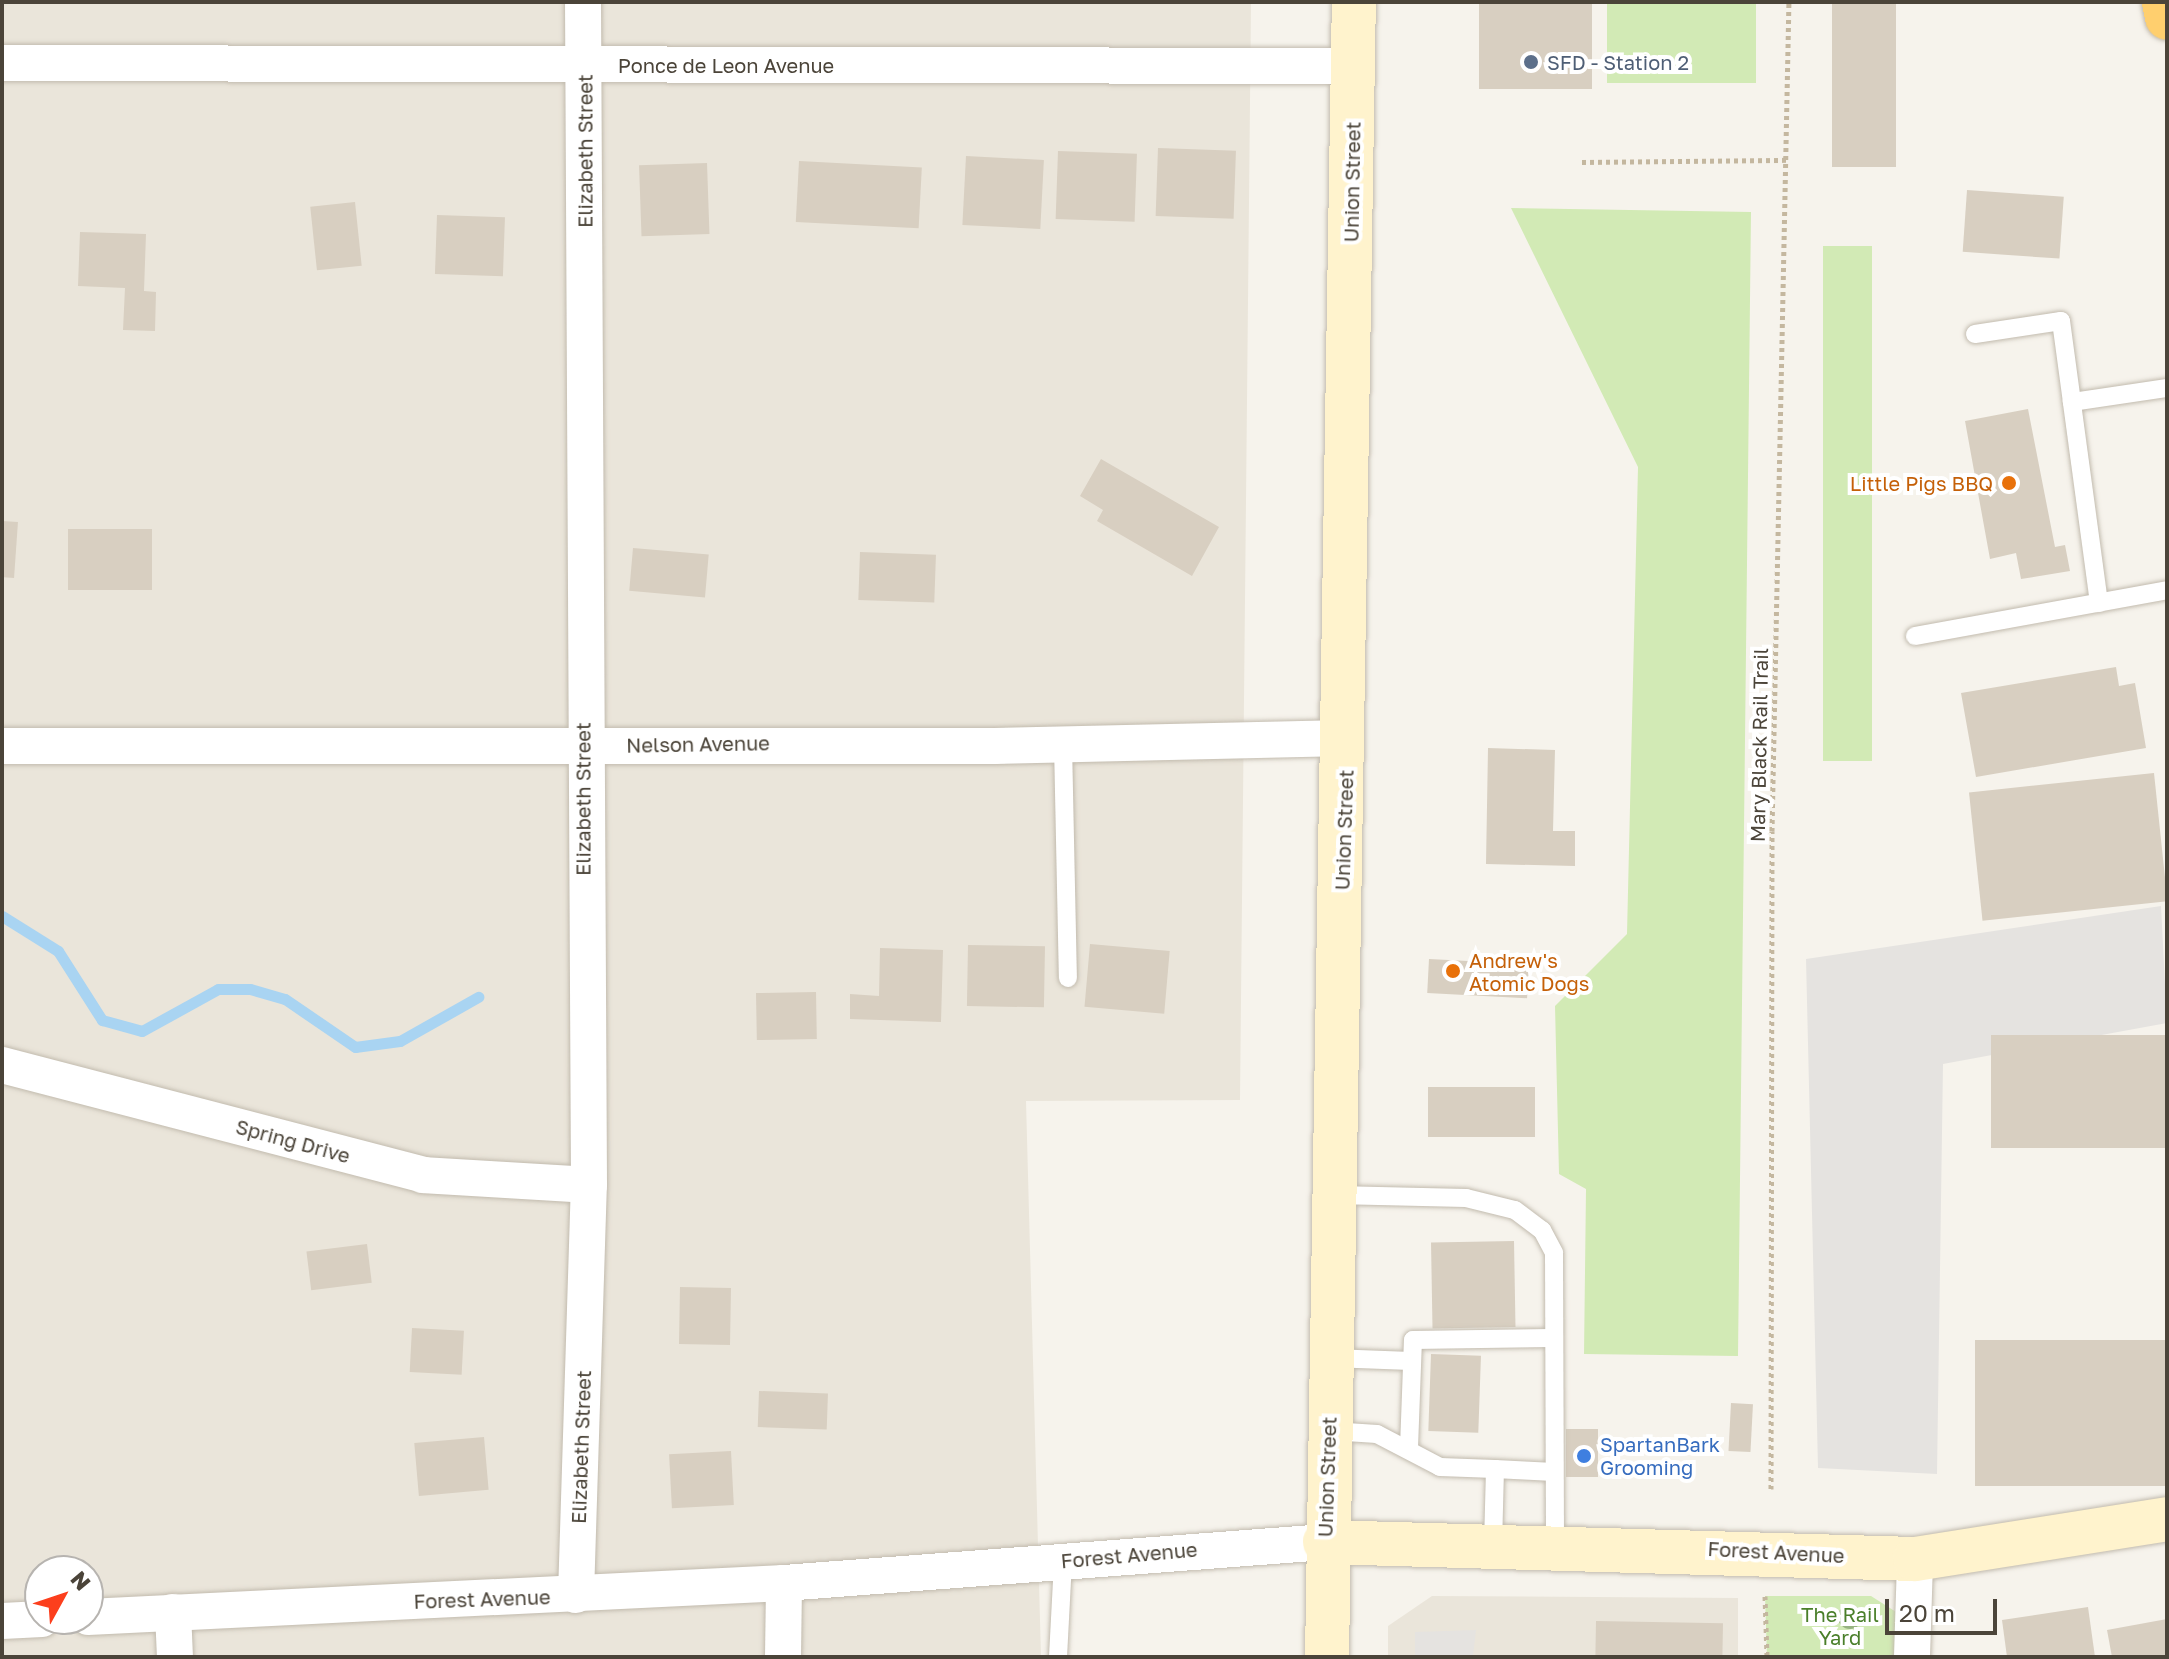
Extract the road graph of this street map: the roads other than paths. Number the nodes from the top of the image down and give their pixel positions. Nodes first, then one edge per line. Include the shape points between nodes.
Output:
1 (583, 2) edge
2 (1354, 2) edge
3 (2164, 2) edge
4 (2167, 18) edge
5 (2, 63) edge
6 (584, 65) junction
7 (1353, 66) junction
8 (1975, 334) dead end
9 (2167, 388) edge
10 (2072, 402) junction
11 (2167, 590) edge
12 (2099, 603) junction
13 (1915, 636) dead end
14 (1346, 738) junction
15 (1063, 744) junction
16 (583, 745) junction
17 (2, 746) edge
18 (1068, 978) dead end
19 (2, 1065) edge
20 (589, 1185) junction
21 (1335, 1195) junction
22 (1550, 1338) junction
23 (1331, 1358) junction
24 (1411, 1361) junction
25 (1328, 1431) junction
26 (1409, 1448) junction
27 (1495, 1469) junction
28 (1554, 1472) junction
29 (2167, 1519) edge
30 (1325, 1542) junction
31 (1493, 1546) junction
32 (1555, 1546) junction
33 (1915, 1559) junction
34 (1063, 1561) junction
35 (784, 1583) junction
36 (576, 1595) junction
37 (173, 1612) junction
38 (104, 1616) edge
39 (24, 1620) edge
40 (2, 1621) edge
41 (175, 1657) edge
42 (783, 1657) edge
43 (1058, 1657) edge
44 (1327, 1657) edge
45 (1912, 1657) edge

1 - 6 street, Elizabeth Street
2 - 7 main road, Union Street
3 - 4 highway
5 - 6 street, Ponce de Leon Avenue
6 - 7 street, Ponce de Leon Avenue
6 - 16 street, Elizabeth Street
7 - 14 main road, Union Street
8 - 10 lane via 2061,321
9 - 10 lane
10 - 12 lane
11 - 12 lane
12 - 13 lane
14 - 15 street, Nelson Avenue
14 - 21 main road, Union Street
15 - 16 street, Nelson Avenue
15 - 18 lane
16 - 17 street, Nelson Avenue
16 - 20 street, Elizabeth Street
19 - 20 street, Spring Drive via 423,1175
20 - 36 street, Elizabeth Street
21 - 22 lane via 1466,1198 1515,1210 1542,1230 1554,1253
21 - 23 main road, Union Street
22 - 24 lane via 1421,1335
22 - 28 lane
23 - 24 lane
23 - 25 main road, Union Street
24 - 26 lane
25 - 26 lane via 1377,1434
25 - 30 main road, Union Street
26 - 27 lane via 1440,1467
27 - 28 lane
27 - 31 lane
28 - 32 lane
29 - 33 main road, Forest Avenue
30 - 31 main road, Forest Avenue
30 - 34 street, Forest Avenue
30 - 44 main road, Union Street
31 - 32 main road, Forest Avenue
32 - 33 main road, Forest Avenue
33 - 45 street
34 - 35 street, Forest Avenue
34 - 43 lane
35 - 36 street, Forest Avenue
35 - 42 street
36 - 37 street, Forest Avenue
37 - 38 street, Forest Avenue
37 - 41 street
39 - 40 street

